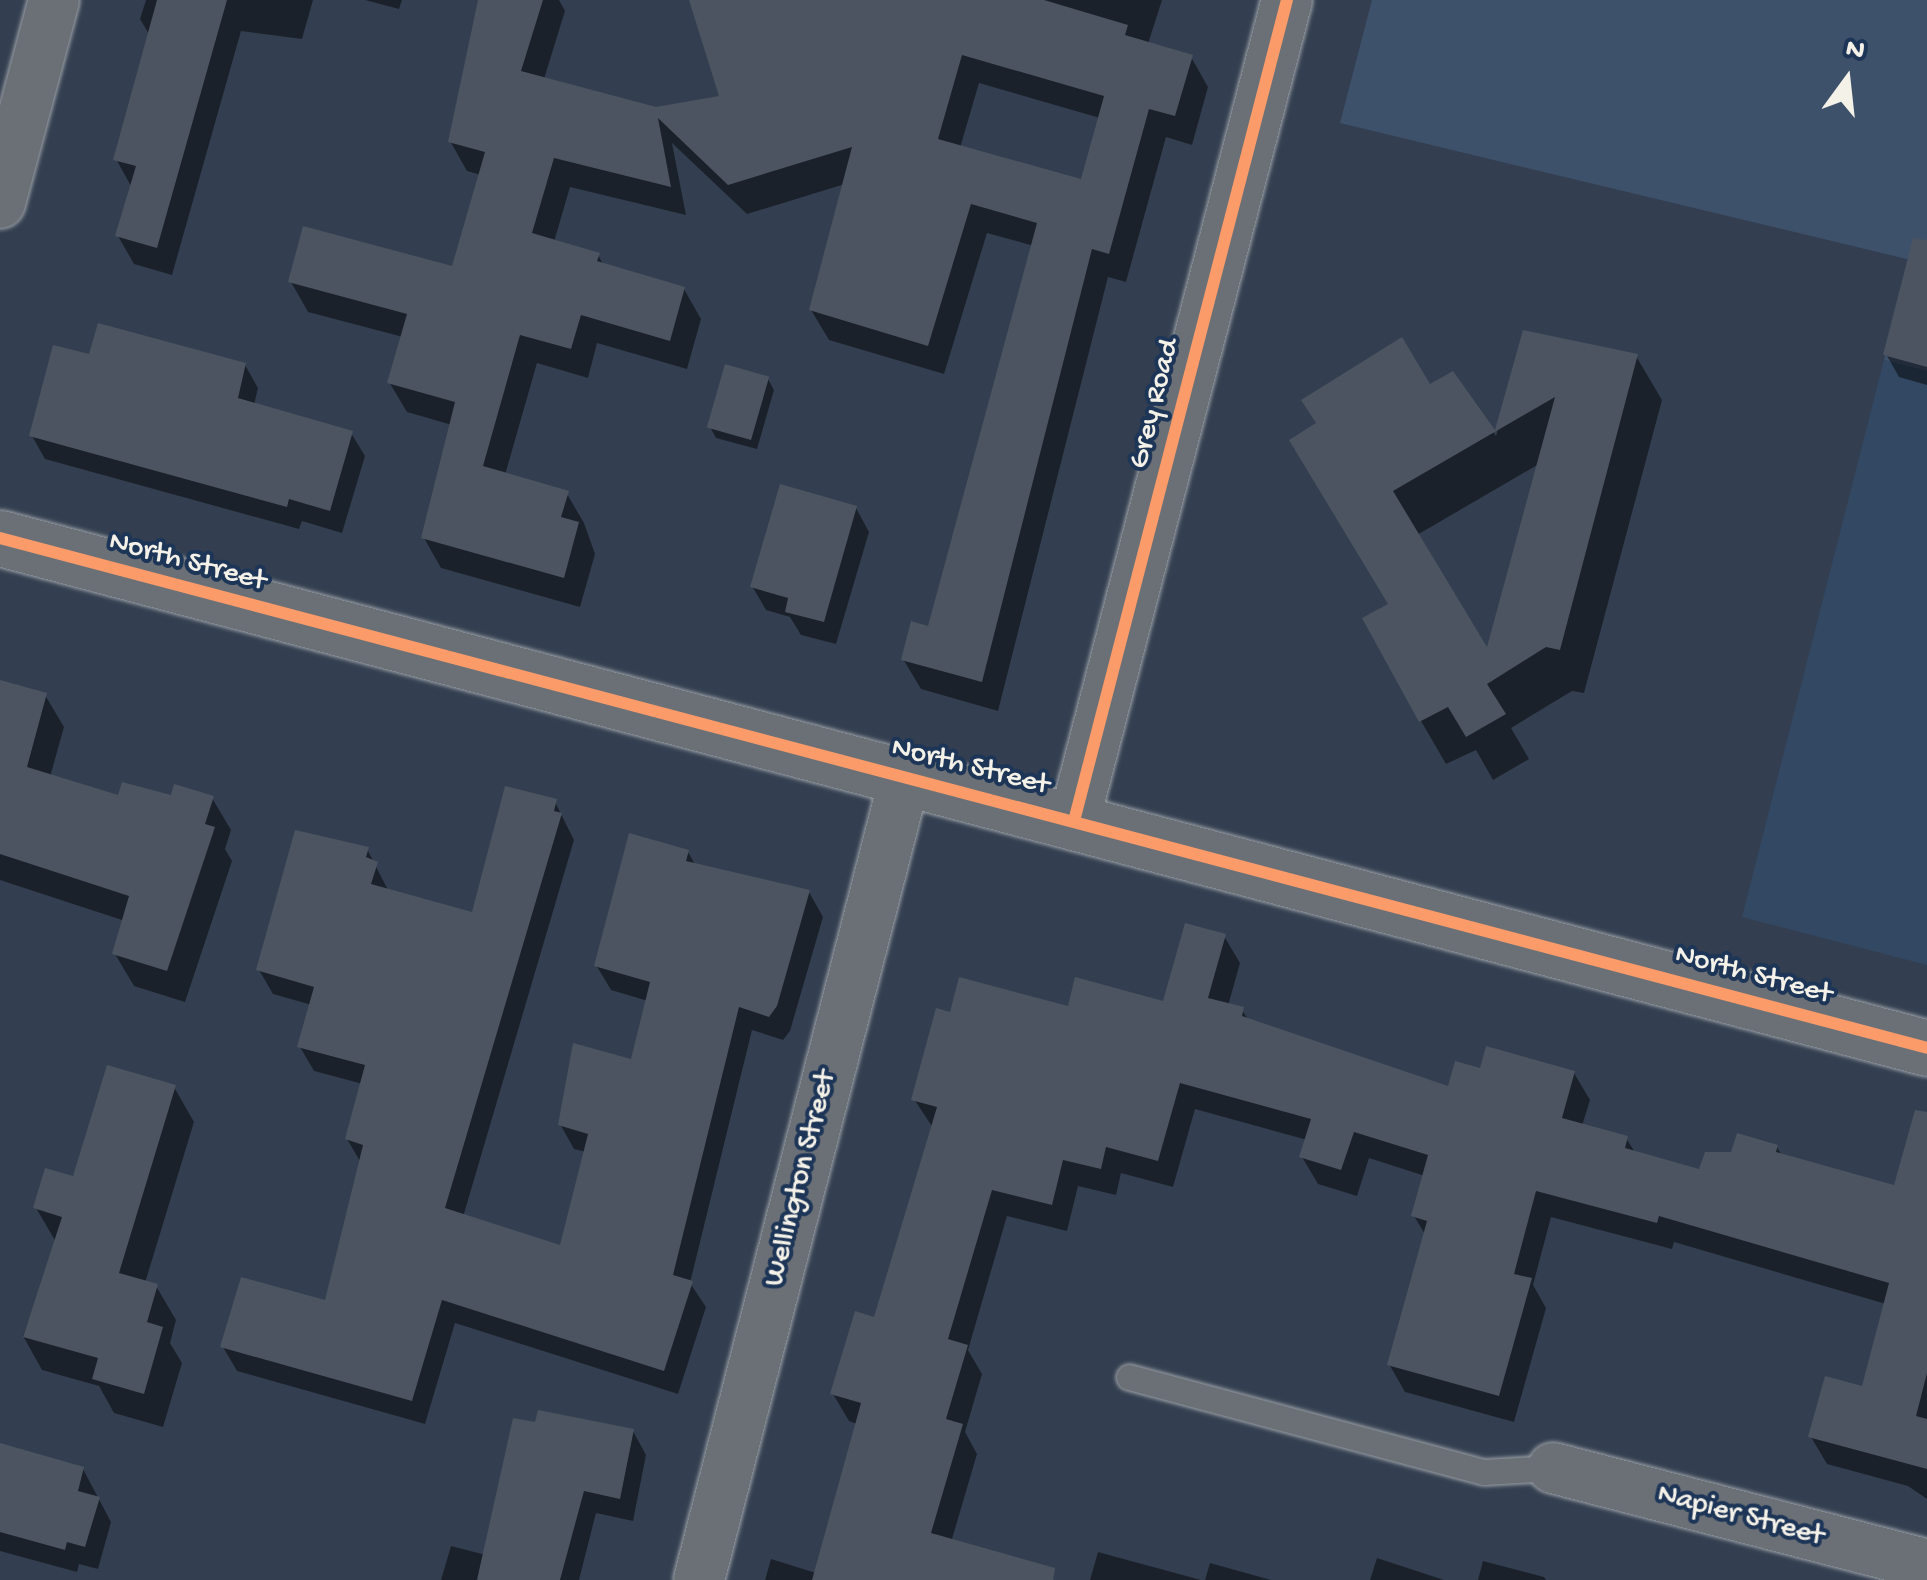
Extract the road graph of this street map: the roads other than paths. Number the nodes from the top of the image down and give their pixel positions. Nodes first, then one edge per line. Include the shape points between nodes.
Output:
1 (54, 0) edge
2 (1286, 0) edge
3 (0, 203) edge
4 (0, 538) edge
5 (905, 777) junction
6 (1074, 821) junction
7 (1927, 1048) edge
8 (1128, 1378) dead end
9 (1553, 1468) joint
10 (1927, 1565) edge
11 (698, 1580) edge

1 - 3 street
2 - 6 street, Grey Road
4 - 5 street, North Street
5 - 6 street, North Street
5 - 11 street, Wellington Street
6 - 7 street, North Street
8 - 9 lane via 1484,1472
9 - 10 street, Napier Street

